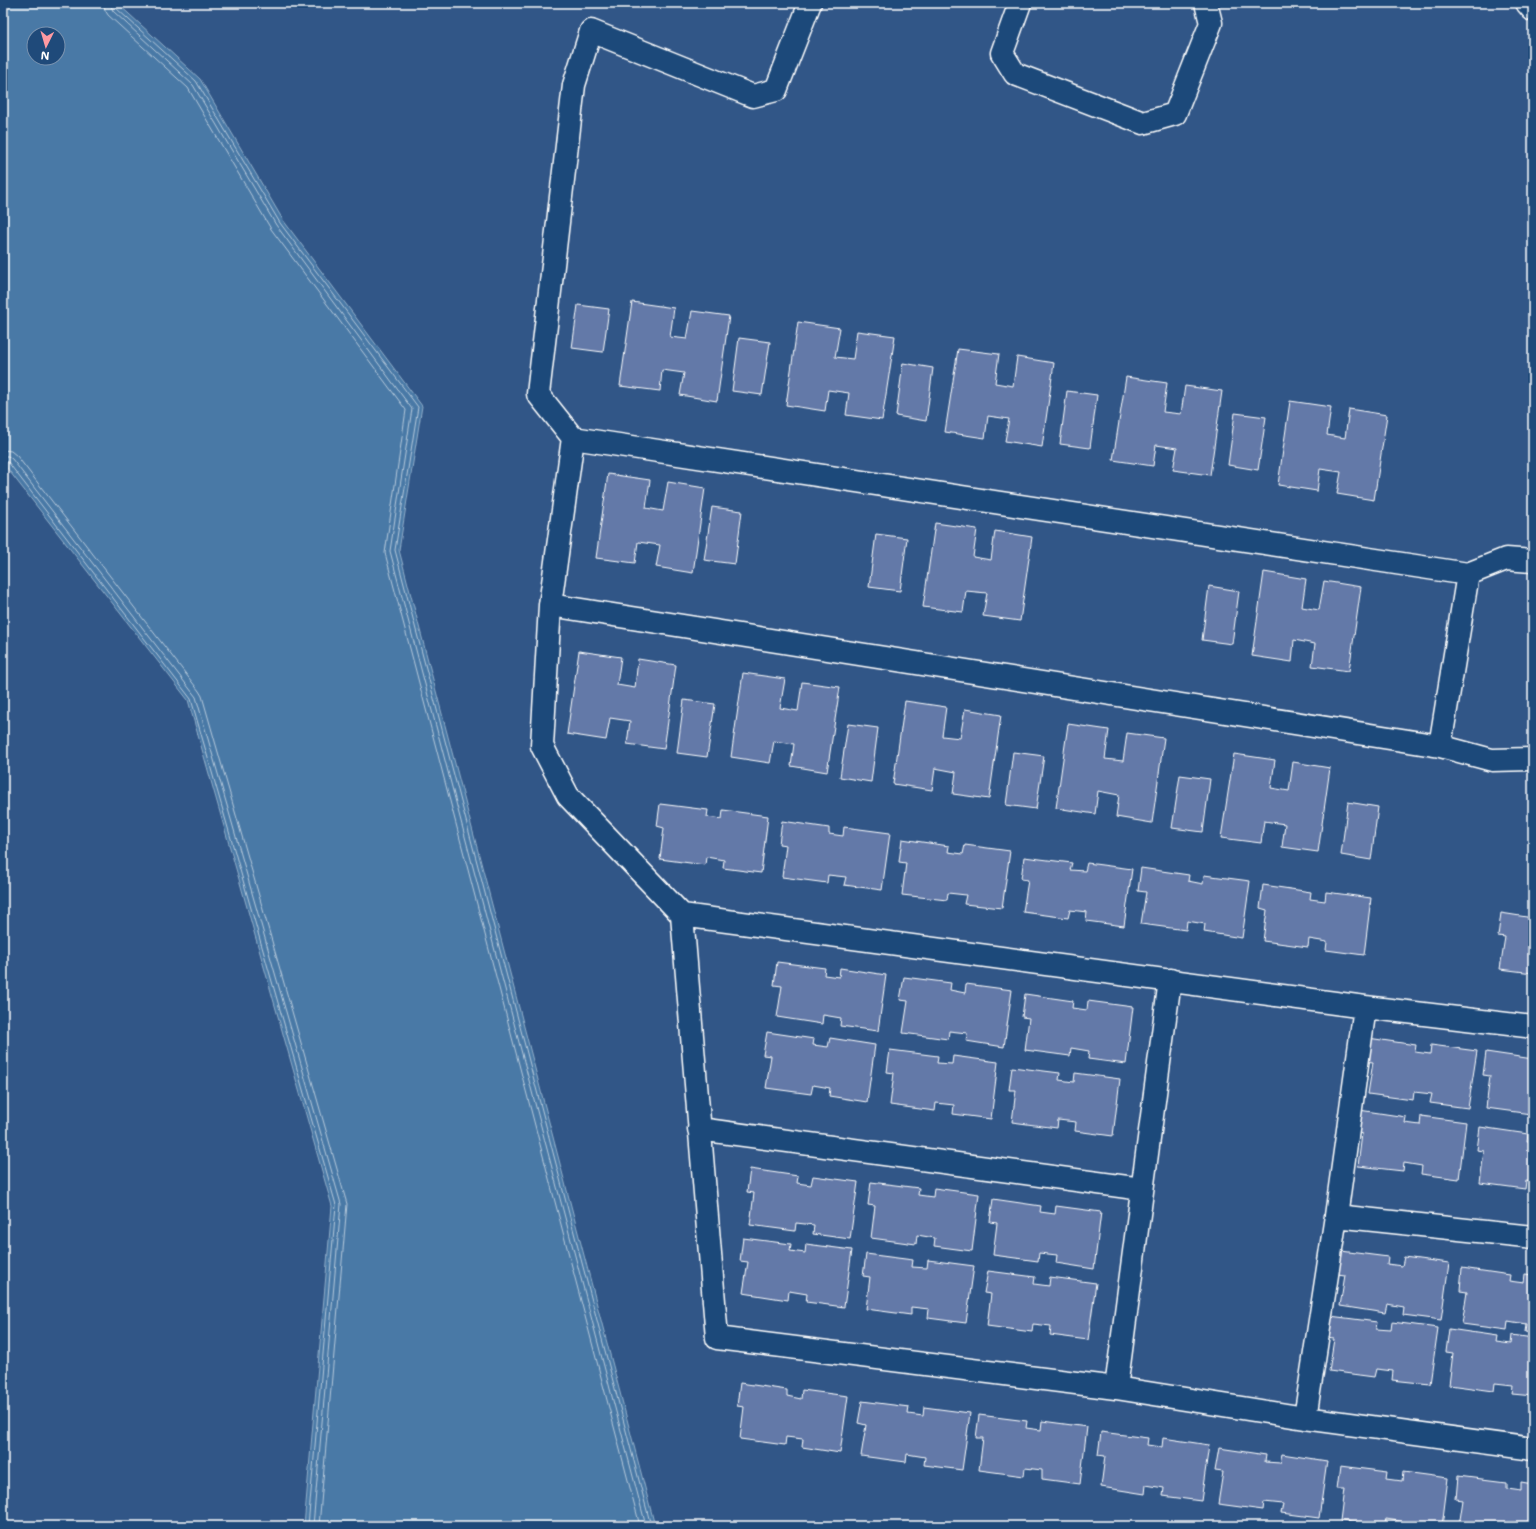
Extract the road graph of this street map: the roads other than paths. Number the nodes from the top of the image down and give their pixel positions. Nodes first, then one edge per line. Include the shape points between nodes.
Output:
1 (810, 3) edge
2 (1020, 3) edge
3 (1206, 3) edge
4 (1527, 3) edge
5 (1533, 10) edge
6 (573, 438) junction
7 (1533, 561) edge
8 (1468, 574) junction
9 (550, 605) junction
10 (1440, 746) junction
11 (1533, 759) edge
12 (682, 914) junction
13 (1170, 980) junction
14 (1365, 1007) junction
15 (1533, 1027) edge
16 (699, 1129) junction
17 (1142, 1189) junction
18 (1336, 1216) junction
19 (1533, 1238) edge
20 (1116, 1388) junction
21 (1305, 1418) junction
22 (1533, 1449) edge

1 - 6 street via 776,90 753,96 591,31 574,85 538,394
2 - 3 street via 1002,53 1015,74 1143,123 1175,114 1210,23
4 - 5 street
6 - 8 street
6 - 9 street
7 - 8 street via 1506,559
8 - 10 street
9 - 10 street
9 - 12 street via 542,746 568,796
10 - 11 street via 1492,760
12 - 13 street
12 - 16 street
13 - 14 street
13 - 17 street
14 - 15 street
14 - 18 street
16 - 17 street
16 - 20 street via 717,1338
17 - 20 street
18 - 19 street
18 - 21 street
20 - 21 street
21 - 22 street

